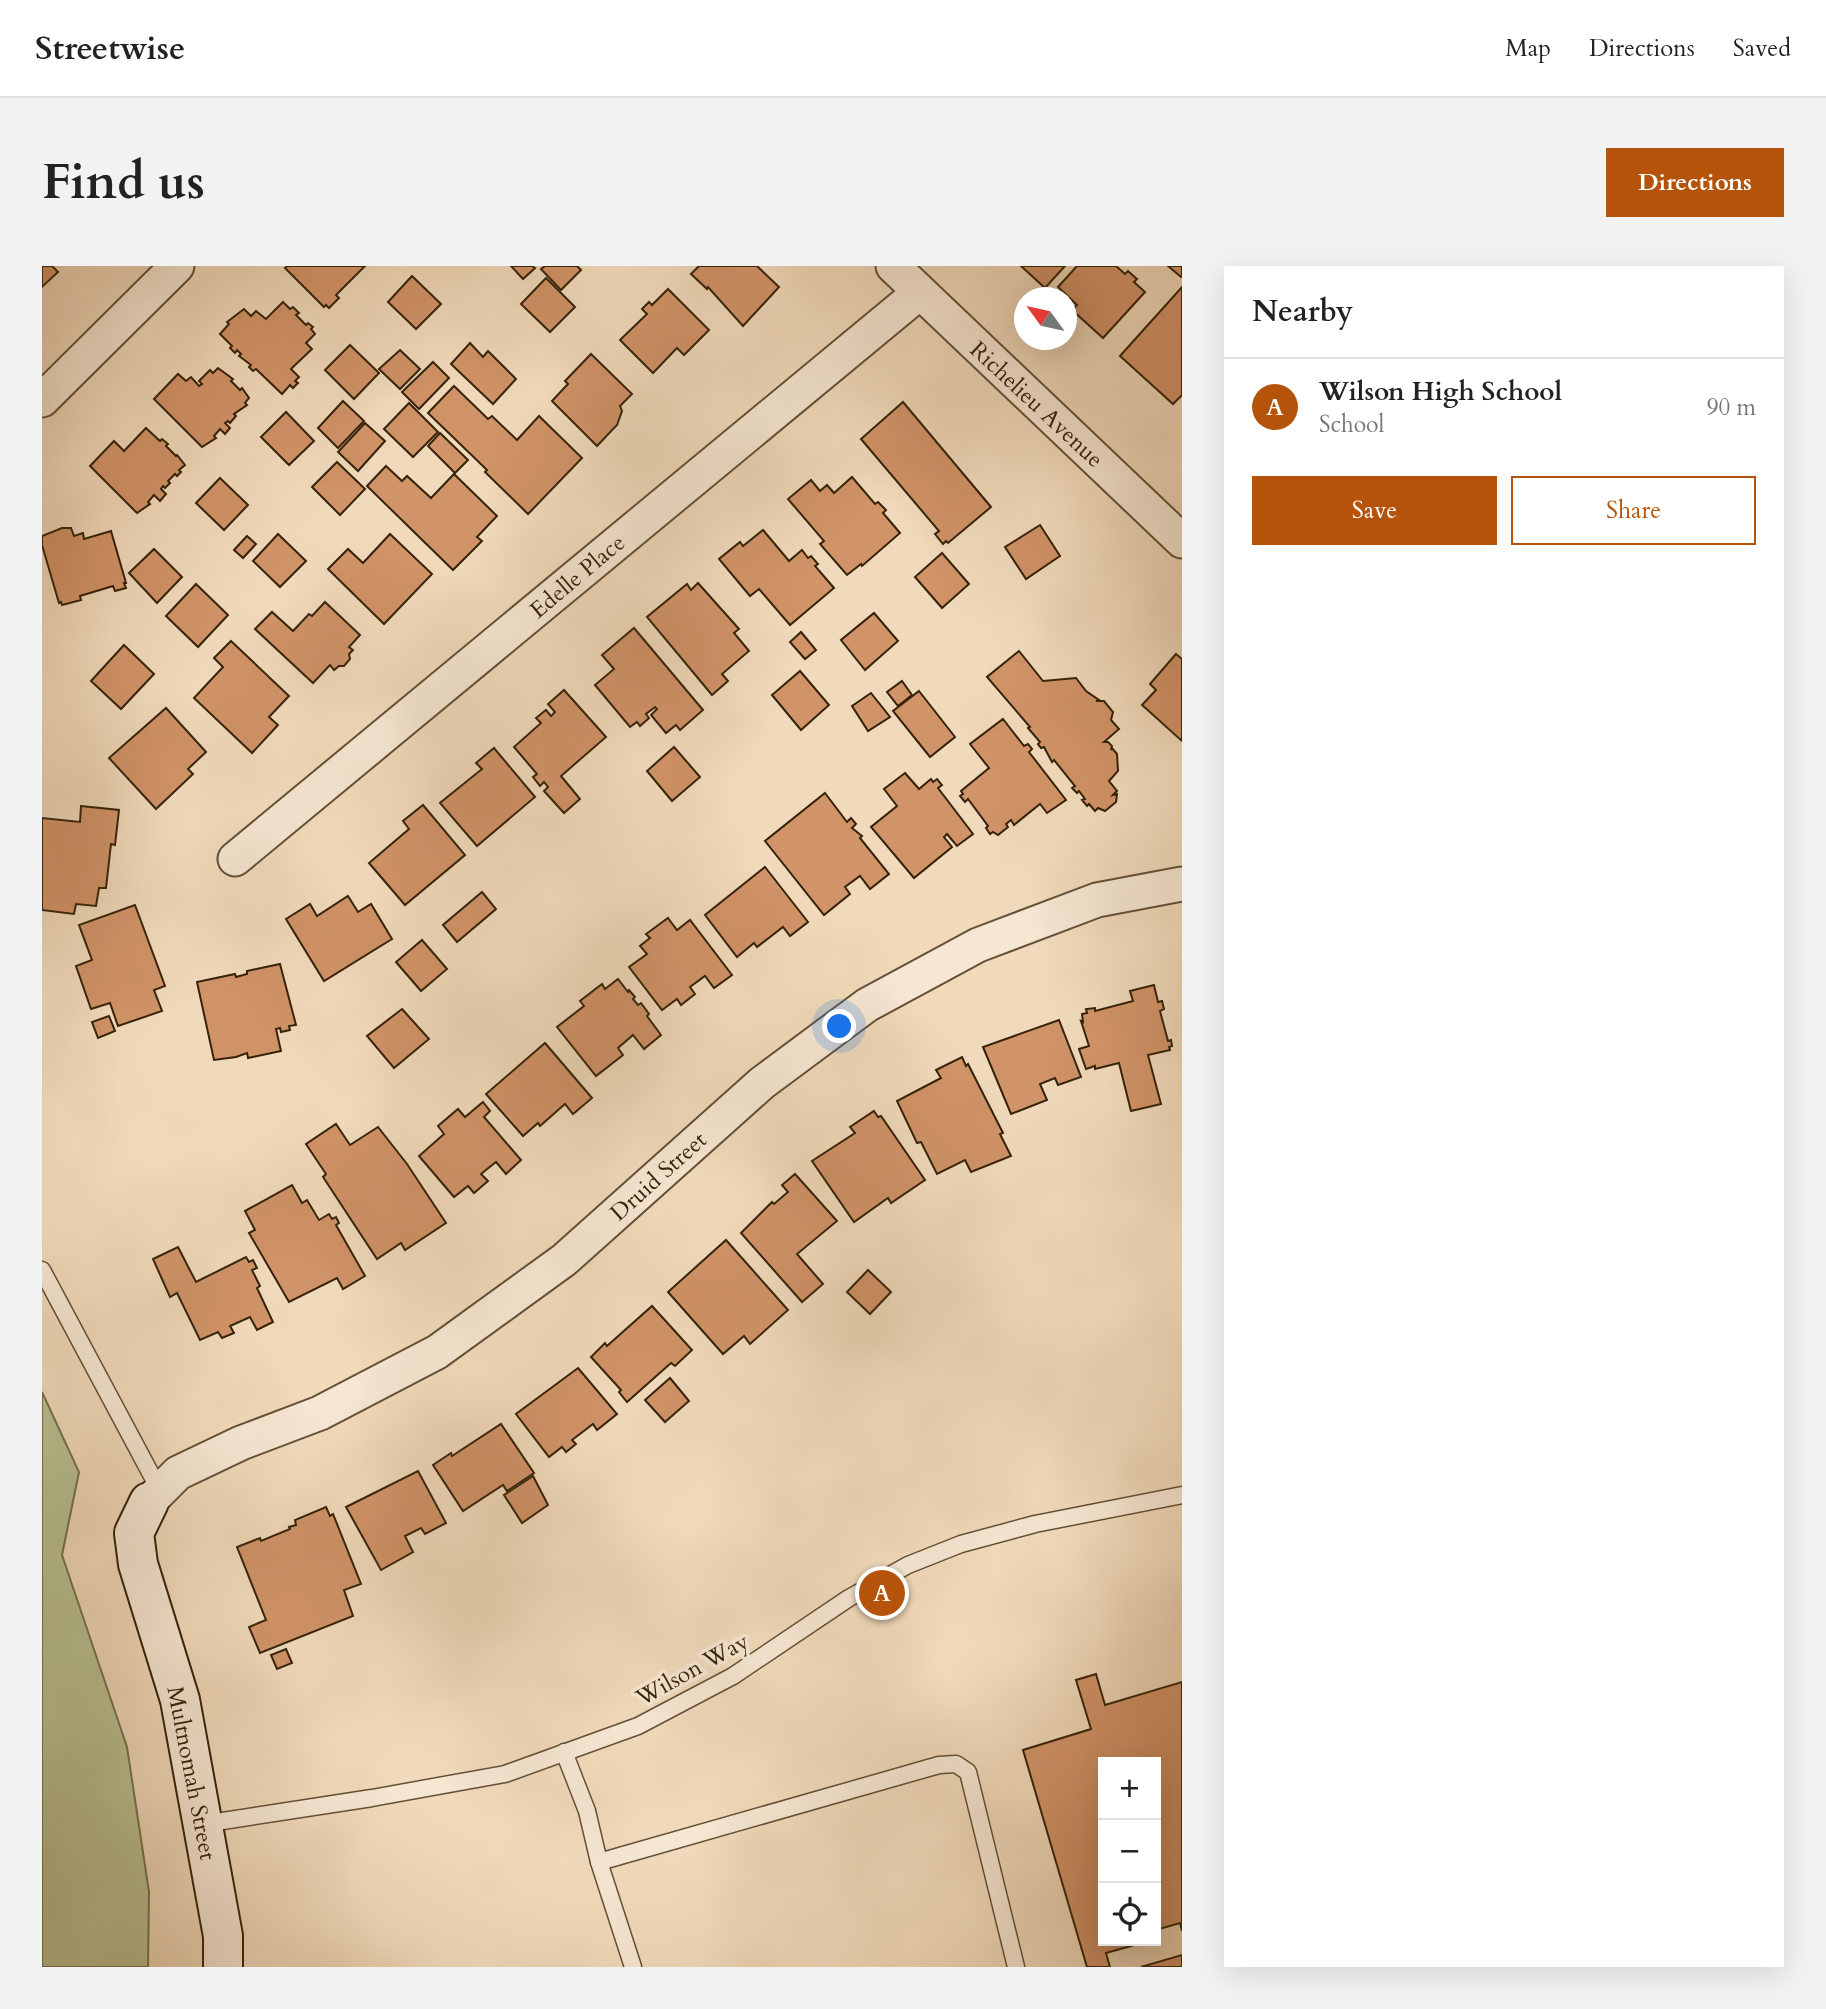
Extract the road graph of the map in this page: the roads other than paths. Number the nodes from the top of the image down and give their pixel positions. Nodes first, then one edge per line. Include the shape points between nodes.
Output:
1 (177, 266) edge
2 (893, 266) edge
3 (919, 293) junction
4 (42, 400) edge
5 (1182, 541) edge
6 (235, 859) dead end
7 (1182, 884) edge
8 (42, 1270) edge
9 (1182, 1495) edge
10 (155, 1497) junction
11 (564, 1752) junction
12 (203, 1824) junction
13 (599, 1862) junction
14 (223, 1967) edge
15 (633, 1967) edge
16 (1016, 1967) edge

1 - 4 street
2 - 3 street, Richelieu Avenue
3 - 5 street, Richelieu Avenue
3 - 6 street, Edelle Place
7 - 10 street, Druid Street via 1097,900 978,945 867,1005 762,1083 564,1260 437,1352 320,1413 178,1473
8 - 10 lane
9 - 11 lane, Wilson Way via 1035,1524 961,1544 908,1565 849,1598 733,1676 638,1726
10 - 12 street, Multnomah Street via 134,1533 138,1564 180,1700
11 - 12 lane, Wilson Way via 505,1774
11 - 13 lane via 587,1811
12 - 14 street, Multnomah Street via 223,1936
13 - 15 lane
13 - 16 lane via 939,1765 956,1764 968,1772

